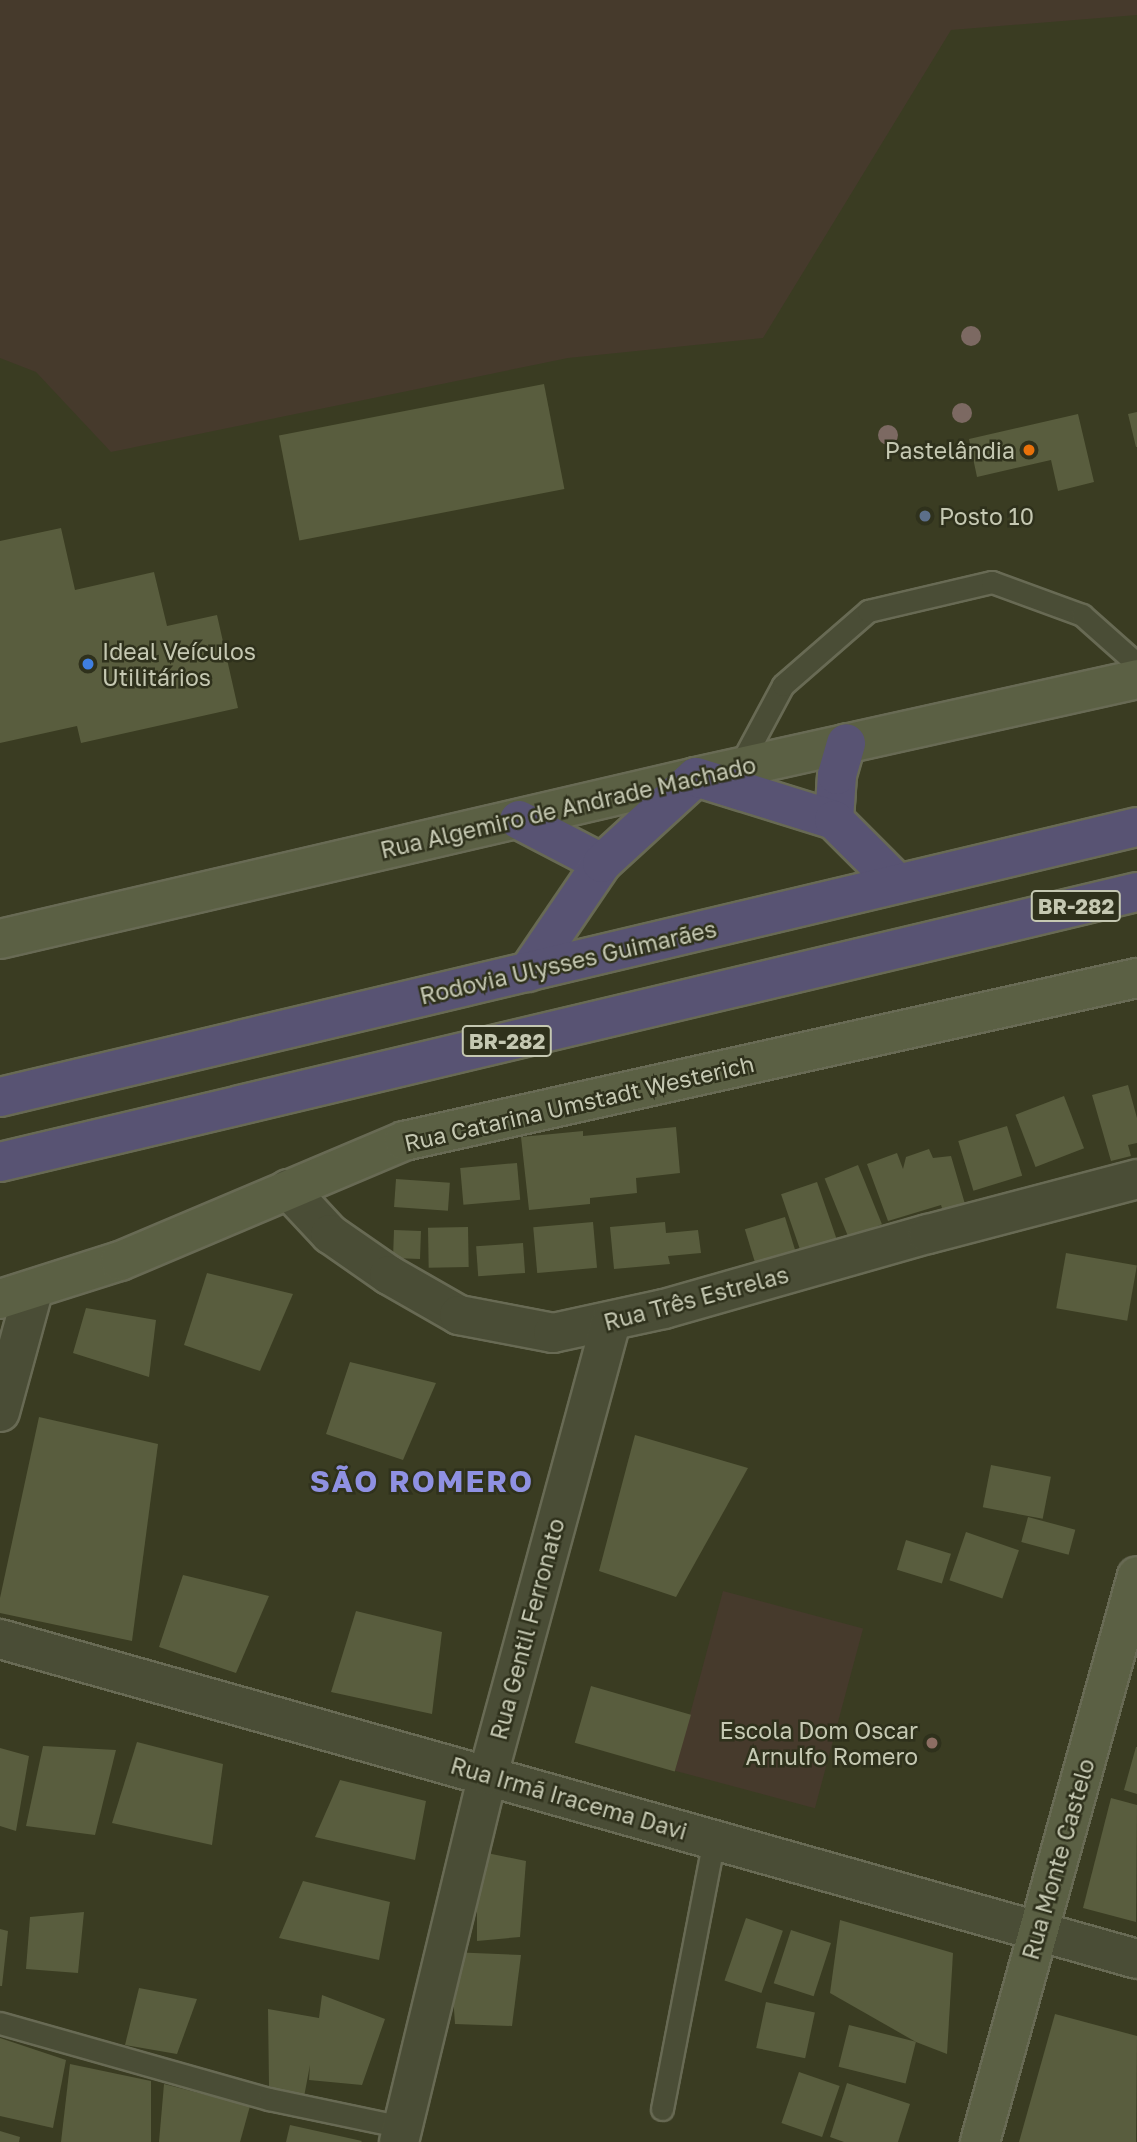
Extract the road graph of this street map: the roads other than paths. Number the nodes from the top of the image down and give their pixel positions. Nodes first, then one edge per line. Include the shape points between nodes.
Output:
1 (1137, 664) edge
2 (1137, 679) edge
3 (846, 743) junction
4 (739, 767) junction
5 (696, 777) junction
6 (519, 820) junction
7 (834, 820) junction
8 (1137, 827) edge
9 (602, 863) junction
10 (897, 883) junction
11 (1137, 892) edge
12 (0, 940) edge
13 (528, 972) junction
14 (1137, 978) edge
15 (0, 1097) edge
16 (0, 1162) edge
17 (1137, 1179) edge
18 (288, 1189) junction
19 (17, 1295) edge
20 (611, 1321) junction
21 (0, 1412) edge
22 (1137, 1576) edge
23 (0, 1639) edge
24 (1127, 1650) edge
25 (488, 1774) junction
26 (714, 1839) junction
27 (1038, 1932) junction
28 (1137, 1959) edge
29 (0, 2023) edge
30 (662, 2109) dead end
31 (401, 2134) edge
32 (979, 2142) edge

1 - 4 lane via 1082,615 992,582 868,611 783,685
2 - 3 street, Rua Algemiro de Andrade Machado
3 - 4 street, Rua Algemiro de Andrade Machado
3 - 7 highway via 837,775
4 - 5 street, Rua Algemiro de Andrade Machado
5 - 6 street, Rua Algemiro de Andrade Machado
5 - 7 highway
5 - 9 highway
6 - 9 highway
6 - 12 street, Rua Algemiro de Andrade Machado
7 - 10 highway
8 - 10 highway, Rodovia Ulysses Guimarães
9 - 13 highway
10 - 13 highway, Rodovia Ulysses Guimarães
11 - 16 highway, BR-282
13 - 15 highway, Rodovia Ulysses Guimarães
14 - 18 street, Rua Catarina Umstadt Westerich via 404,1141
17 - 20 street, Rua Três Estrelas
18 - 19 street, Rua Catarina Umstadt Westerich via 120,1261
18 - 20 street, Rua Três Estrelas via 330,1234 459,1315 553,1332
19 - 21 street
20 - 25 street, Rua Gentil Ferronato
22 - 24 street, Rua Monte Castelo
23 - 25 street, Rua Irmã Iracema Davi
24 - 27 street, Rua Monte Castelo
25 - 26 street, Rua Irmã Iracema Davi
25 - 31 street, Rua Gentil Ferronato
26 - 27 street, Rua Irmã Iracema Davi
26 - 30 lane
27 - 28 street, Rua Irmã Iracema Davi
27 - 32 street, Rua Monte Castelo
29 - 31 lane

